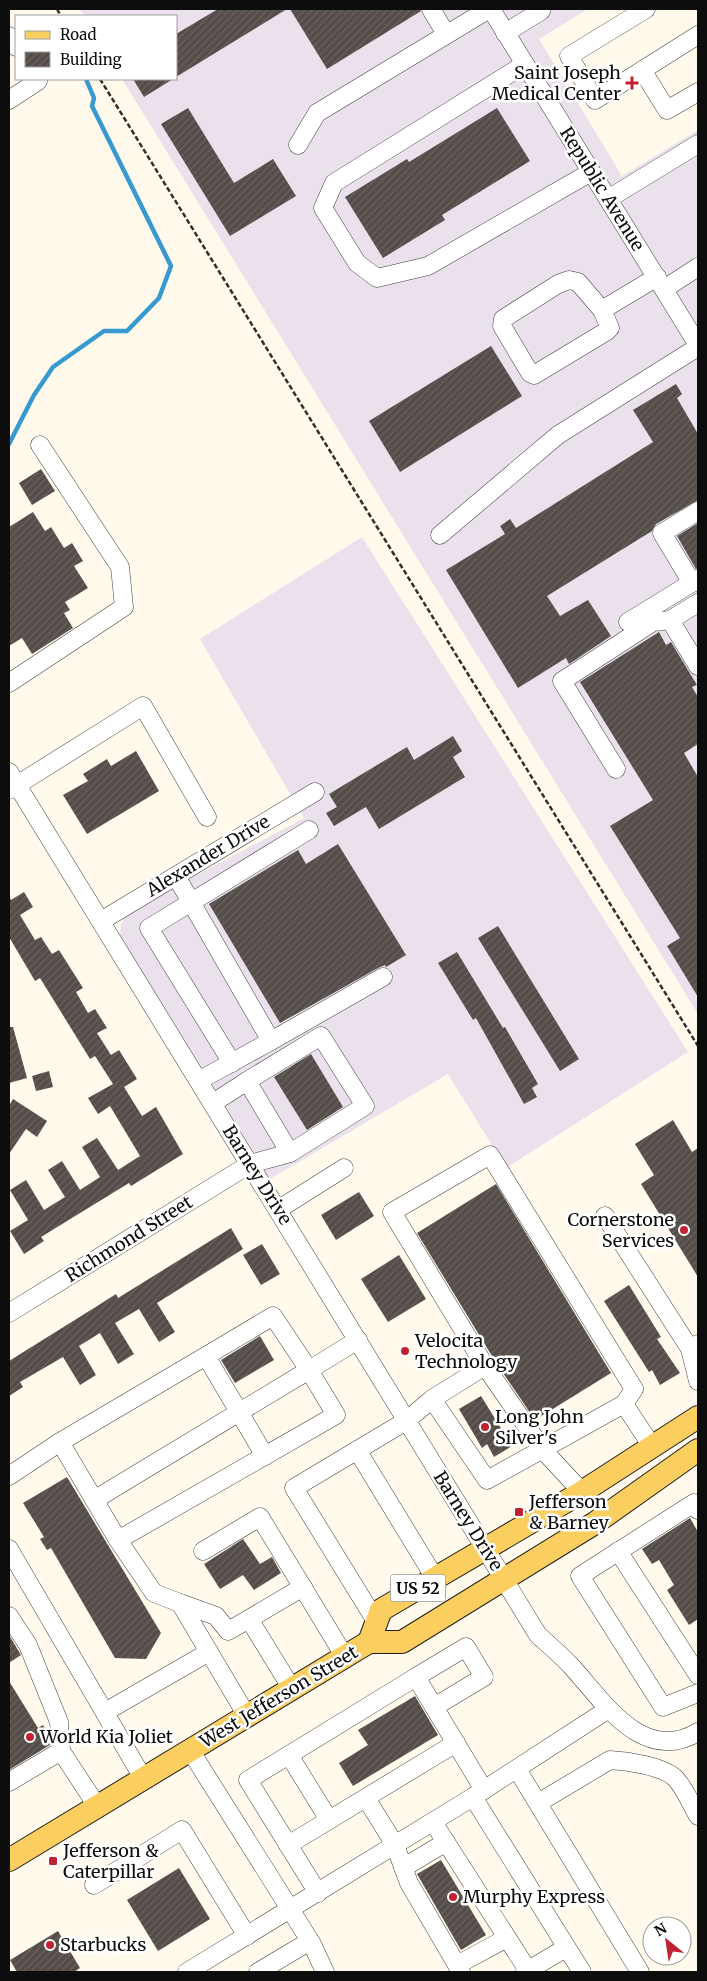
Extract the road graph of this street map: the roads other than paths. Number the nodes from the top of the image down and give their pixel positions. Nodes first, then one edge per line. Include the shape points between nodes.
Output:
1 (431, 9) edge
2 (490, 9) edge
3 (541, 9) edge
4 (646, 9) edge
5 (505, 33) junction
6 (446, 34) junction
7 (698, 35) edge
8 (524, 64) junction
9 (642, 70) junction
10 (37, 80) edge
11 (698, 92) edge
12 (9, 100) edge
13 (698, 144) edge
14 (298, 145) dead end
15 (591, 172) junction
16 (608, 199) junction
17 (698, 267) edge
18 (660, 283) junction
19 (602, 310) junction
20 (698, 346) edge
21 (40, 445) dead end
22 (698, 511) edge
23 (440, 535) dead end
24 (695, 581) edge
25 (698, 602) edge
26 (670, 620) junction
27 (628, 622) dead end
28 (698, 666) edge
29 (9, 683) edge
30 (616, 769) dead end
31 (11, 782) edge
32 (315, 792) dead end
33 (207, 817) dead end
34 (309, 830) dead end
35 (176, 876) junction
36 (190, 901) junction
37 (101, 921) junction
38 (383, 977) dead end
39 (271, 1041) junction
40 (232, 1063) junction
41 (200, 1080) junction
42 (247, 1081) junction
43 (214, 1102) junction
44 (290, 1153) junction
45 (250, 1164) junction
46 (344, 1168) dead end
47 (279, 1209) junction
48 (605, 1216) dead end
49 (9, 1313) edge
50 (358, 1340) junction
51 (694, 1346) edge
52 (206, 1356) junction
53 (485, 1366) junction
54 (309, 1370) junction
55 (698, 1381) edge
56 (432, 1399) junction
57 (624, 1404) junction
58 (239, 1412) junction
59 (698, 1417) edge
60 (406, 1421) junction
61 (60, 1442) junction
62 (653, 1448) junction
63 (357, 1450) junction
64 (543, 1450) junction
65 (265, 1456) junction
66 (693, 1458) edge
67 (9, 1476) edge
68 (582, 1492) junction
69 (94, 1500) junction
70 (698, 1510) edge
71 (118, 1540) junction
72 (9, 1549) edge
73 (486, 1550) junction
74 (202, 1551) dead end
75 (618, 1551) junction
76 (436, 1578) junction
77 (504, 1579) junction
78 (302, 1587) junction
79 (180, 1603) junction
80 (9, 1616) edge
81 (248, 1619) junction
82 (373, 1632) junction
83 (209, 1652) junction
84 (345, 1657) junction
85 (698, 1675) edge
86 (416, 1677) junction
87 (292, 1689) junction
88 (698, 1693) edge
89 (434, 1707) junction
90 (607, 1710) junction
91 (105, 1712) junction
92 (247, 1716) junction
93 (697, 1734) edge
94 (456, 1743) junction
95 (190, 1750) junction
96 (61, 1751) junction
97 (289, 1755) junction
98 (517, 1769) junction
99 (143, 1778) junction
100 (9, 1782) edge
101 (479, 1793) junction
102 (366, 1798) junction
103 (538, 1803) junction
104 (97, 1806) junction
105 (698, 1816) edge
106 (329, 1820) junction
107 (433, 1822) junction
108 (446, 1842) junction
109 (288, 1845) junction
110 (395, 1845) junction
111 (9, 1860) edge
112 (403, 1868) junction
113 (94, 1885) dead end
114 (318, 1893) junction
115 (290, 1910) junction
116 (247, 1936) junction
117 (507, 1938) junction
118 (310, 1941) junction
119 (566, 1948) junction
120 (278, 1967) edge
121 (459, 1969) edge
122 (187, 1972) edge
123 (258, 1972) edge
124 (325, 1972) edge
125 (527, 1972) edge
126 (582, 1972) edge
127 (640, 1972) edge

1 - 6 street
2 - 5 street, Republic Avenue
2 - 6 street
3 - 5 street
4 - 9 street via 569,56 595,100
5 - 8 street, Republic Avenue
6 - 14 street via 317,113
7 - 9 street
8 - 15 street, Republic Avenue
8 - 15 street via 334,183 323,208 352,256 377,278 428,266
9 - 11 street via 667,110
10 - 12 street
13 - 16 street
15 - 16 street, Republic Avenue
16 - 18 street, Republic Avenue
17 - 18 street
18 - 19 street
18 - 20 street, Republic Avenue
19 - 19 street via 578,282 568,280 503,320 502,326 534,375 607,331 610,328
20 - 23 street via 558,435
21 - 29 street via 120,567 124,607
22 - 24 street via 662,533
24 - 27 street
25 - 26 street
26 - 28 street
26 - 30 street via 653,622 562,681
31 - 33 street via 143,706
31 - 37 street, Barney Drive
32 - 35 street, Alexander Drive
34 - 36 street
35 - 36 street
35 - 37 street, Alexander Drive
36 - 39 street
36 - 40 street via 149,928
37 - 41 street, Barney Drive
38 - 39 street
39 - 40 street
40 - 41 street
41 - 43 street, Barney Drive
42 - 43 street
42 - 44 street
42 - 44 street, Richmond Street via 322,1036 365,1106
43 - 45 street, Barney Drive
44 - 45 street, Richmond Street
45 - 47 street, Barney Drive
45 - 49 street, Richmond Street
46 - 47 street
47 - 50 street, Barney Drive
48 - 51 street
50 - 54 street
50 - 60 street, Barney Drive
51 - 55 street
52 - 54 street via 273,1316
52 - 58 street
52 - 61 street
53 - 56 street
53 - 57 street via 392,1212 490,1155 634,1388
53 - 64 street
54 - 58 street
54 - 65 street via 336,1416
56 - 60 street
56 - 64 street via 487,1480
57 - 62 street
57 - 64 street
58 - 65 street
58 - 69 street
59 - 62 main road, West Jefferson Street / US 52
60 - 63 street
60 - 73 street, Barney Drive
61 - 67 street
61 - 69 street
62 - 68 main road, West Jefferson Street / US 52
63 - 76 street
63 - 82 street via 294,1488
64 - 68 street
65 - 71 street
66 - 77 main road, West Jefferson Street / US 52
68 - 73 main road, West Jefferson Street / US 52
69 - 71 street
70 - 75 street via 694,1502
71 - 79 street via 154,1593
72 - 91 street
73 - 76 main road, West Jefferson Street / US 52
73 - 77 street, Barney Drive
74 - 78 street via 260,1517
75 - 85 street
75 - 88 street via 580,1576 662,1707
76 - 82 main road, West Jefferson Street / US 52 via 381,1610
77 - 82 main road, West Jefferson Street / US 52 via 402,1642
77 - 90 street, Barney Drive via 538,1635 572,1666
78 - 81 street
78 - 84 street
79 - 81 street via 216,1616 228,1631
79 - 83 street
80 - 96 street via 28,1645 59,1722
81 - 87 street
82 - 84 main road, West Jefferson Street / US 52
83 - 91 street
83 - 92 street
84 - 87 main road, West Jefferson Street / US 52
86 - 89 street
86 - 89 street via 466,1647 484,1677
86 - 97 street
87 - 92 main road, West Jefferson Street / US 52
89 - 94 street
90 - 93 street, Barney Drive via 644,1736 661,1742 682,1740
90 - 98 street
91 - 99 street
92 - 95 main road, West Jefferson Street / US 52
94 - 101 street
94 - 102 street
95 - 99 main road, West Jefferson Street / US 52
95 - 115 street
96 - 100 street
96 - 104 street
97 - 106 street
97 - 109 street via 248,1780
98 - 101 street
98 - 103 street
99 - 104 main road, West Jefferson Street / US 52
101 - 107 street
101 - 119 street
102 - 106 street
102 - 110 street
103 - 105 street via 610,1760 668,1772 677,1780
103 - 127 street
104 - 111 main road, West Jefferson Street / US 52
106 - 109 street
107 - 108 street
107 - 110 street
108 - 112 street
108 - 117 street
109 - 114 street
110 - 112 street
110 - 114 street
112 - 121 street
113 - 116 street via 182,1830
114 - 115 street
115 - 116 street
115 - 118 street
116 - 122 street
117 - 121 street
117 - 125 street
118 - 120 street
118 - 124 street
119 - 125 street
119 - 126 street
120 - 123 street

